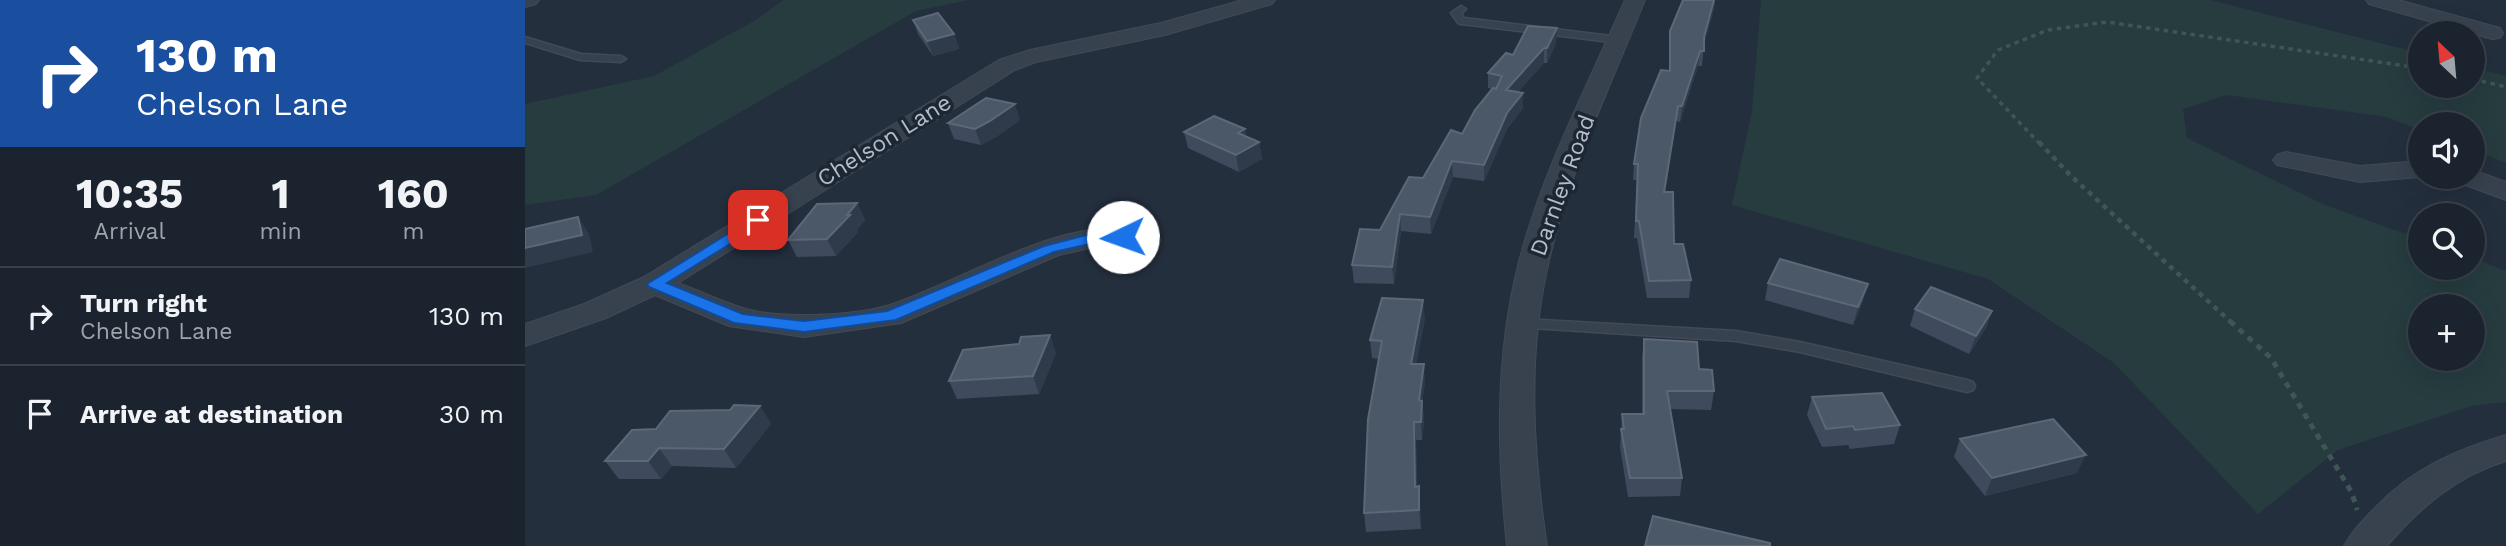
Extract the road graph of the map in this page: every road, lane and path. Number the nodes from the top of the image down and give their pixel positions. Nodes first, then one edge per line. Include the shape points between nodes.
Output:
1 (1265, 0) edge
2 (1635, 0) edge
3 (2376, 0) edge
4 (1461, 9) dead end
5 (2492, 33) dead end
6 (525, 40) edge
7 (1619, 40) junction
8 (621, 58) dead end
9 (2408, 66) edge
10 (2485, 82) edge
11 (2506, 87) edge
12 (2286, 160) dead end
13 (2408, 170) edge
14 (2485, 183) edge
15 (2506, 192) edge
16 (1123, 237) dead end
17 (655, 284) junction
18 (1524, 324) junction
19 (525, 335) edge
20 (1967, 386) dead end
21 (2506, 448) edge
22 (2365, 545) edge
23 (1527, 546) edge

1 - 17 street, Chelson Lane via 1165,29 1007,65
2 - 7 street, Darnley Road
3 - 5 street
4 - 7 lane via 1456,13 1461,20
6 - 8 lane via 580,57
7 - 18 street, Darnley Road via 1543,227
9 - 22 path via 2107,22 2047,30 1998,50 1977,78 2071,176 2271,358 2352,493
10 - 11 path
12 - 13 street via 2360,174
14 - 15 street
16 - 17 street via 1049,249 890,316 804,327 740,319
17 - 19 street, Chelson Lane
18 - 20 lane via 1736,336 1800,346
18 - 23 street, Darnley Road via 1518,437
21 - 22 street via 2441,473 2407,498

